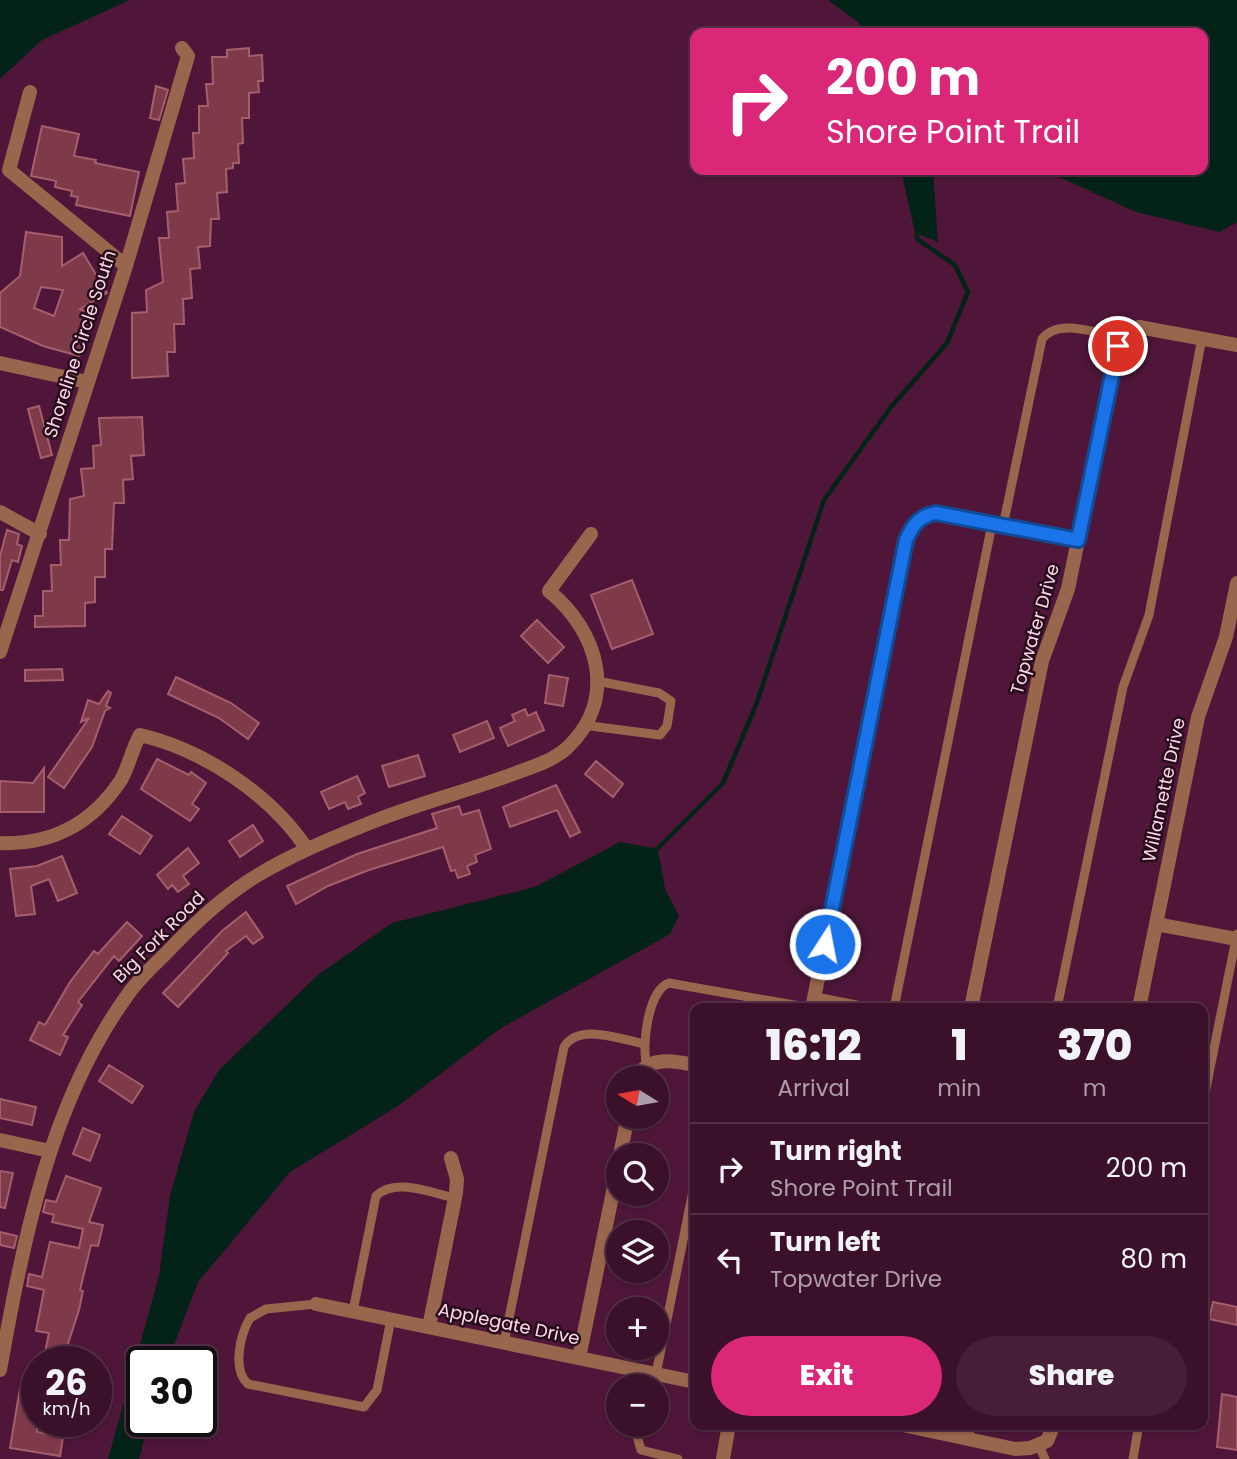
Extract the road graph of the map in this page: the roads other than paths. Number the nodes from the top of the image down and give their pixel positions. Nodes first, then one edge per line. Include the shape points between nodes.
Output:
1 (182, 48) dead end
2 (30, 92) dead end
3 (126, 265) junction
4 (1202, 338) junction
5 (1122, 339) junction
6 (1237, 345) edge
7 (0, 363) edge
8 (87, 382) junction
9 (0, 512) edge
10 (998, 525) junction
11 (40, 534) junction
12 (591, 534) dead end
13 (1078, 540) junction
14 (1237, 583) edge
15 (0, 652) edge
16 (597, 681) junction
17 (583, 725) junction
18 (0, 843) edge
19 (307, 849) junction
20 (1156, 924) junction
21 (1237, 937) edge
22 (800, 1003) edge
23 (813, 1003) edge
24 (895, 1003) edge
25 (972, 1003) edge
26 (1058, 1003) edge
27 (1140, 1003) edge
28 (645, 1044) junction
29 (690, 1064) edge
30 (647, 1066) joint
31 (1208, 1079) edge
32 (0, 1140) edge
33 (50, 1151) junction
34 (451, 1158) dead end
35 (455, 1198) junction
36 (690, 1203) edge
37 (610, 1206) edge
38 (316, 1304) joint
39 (6, 1306) edge
40 (353, 1311) junction
41 (391, 1319) junction
42 (429, 1327) junction
43 (504, 1343) junction
44 (579, 1358) junction
45 (0, 1370) edge
46 (637, 1374) edge
47 (652, 1374) edge
48 (669, 1380) edge
49 (690, 1382) edge
50 (728, 1430) edge
51 (952, 1430) edge
52 (1054, 1430) edge
53 (1138, 1430) edge
54 (970, 1432) edge
55 (638, 1437) edge
56 (1042, 1452) edge
57 (678, 1459) edge
58 (723, 1459) edge
59 (1133, 1459) edge

1 - 3 street, Shoreline Circle South via 188,56
2 - 3 street via 9,170
3 - 8 street, Shoreline Circle South
4 - 5 street via 1139,327
4 - 6 street
4 - 26 lane via 1149,615 1123,687
5 - 10 lane via 1063,327 1042,339
5 - 13 street, Topwater Drive
7 - 8 street
8 - 11 street, Shoreline Circle South
9 - 11 street
10 - 13 street
10 - 23 street via 936,513 912,527 906,540
10 - 24 lane
11 - 15 street, Shoreline Circle South
12 - 16 street, Big Fork Road via 549,592 581,623 595,659
13 - 25 street, Topwater Drive via 1068,589 1042,661
14 - 20 street, Willamette Drive via 1226,637 1198,717
16 - 17 street, Big Fork Road via 595,704
16 - 17 lane via 659,693 671,701 667,726 660,735
17 - 19 street, Big Fork Road via 551,759 396,812
18 - 19 street via 44,840 78,826 122,778 141,734 184,750 261,797 290,824
19 - 33 street, Big Fork Road via 256,876 204,914 130,992 88,1063
20 - 21 street
20 - 27 street, Willamette Drive
21 - 31 lane
22 - 28 lane via 669,983 654,996
28 - 30 lane
28 - 43 lane via 584,1033 569,1039 564,1047
29 - 30 street via 671,1061
32 - 33 street
33 - 39 street, Big Fork Road
34 - 35 street via 457,1179
35 - 40 lane via 399,1186 376,1196
35 - 42 street
36 - 47 lane
37 - 44 street
38 - 40 street, Applegate Drive
38 - 41 lane via 266,1308 250,1318 238,1366 244,1381 364,1406 377,1390
39 - 45 street, Big Fork Road
40 - 41 street, Applegate Drive
41 - 42 street, Applegate Drive
42 - 43 street, Applegate Drive
43 - 44 street, Applegate Drive
44 - 46 street, Applegate Drive
48 - 49 street, Applegate Drive
50 - 58 street
51 - 54 street
52 - 56 street
53 - 59 lane
54 - 56 street via 1015,1449
55 - 57 lane via 641,1450

